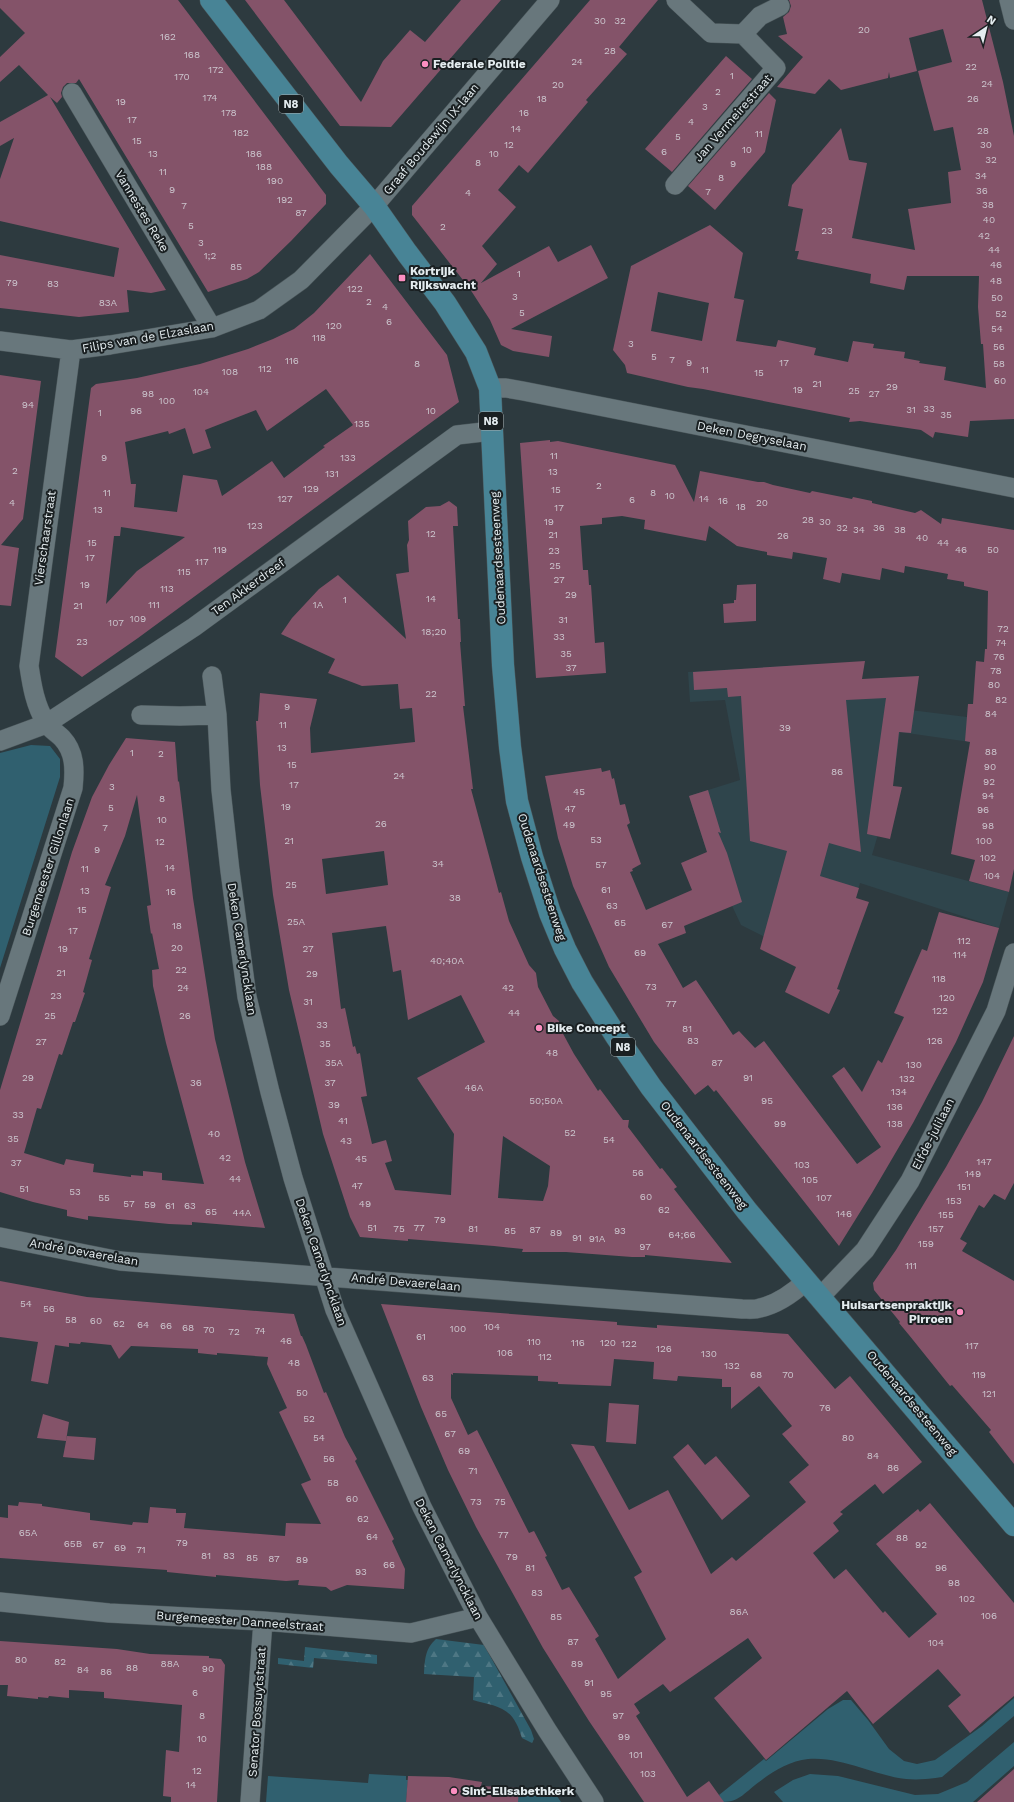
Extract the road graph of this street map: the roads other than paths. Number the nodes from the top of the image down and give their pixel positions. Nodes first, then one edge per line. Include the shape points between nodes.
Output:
1 (211, 0) edge
2 (550, 0) edge
3 (676, 0) edge
4 (1009, 0) edge
5 (780, 6) dead end
6 (1014, 20) edge
7 (743, 34) junction
8 (72, 93) dead end
9 (675, 185) dead end
10 (374, 206) junction
11 (212, 328) junction
12 (0, 341) edge
13 (71, 350) junction
14 (490, 388) junction
15 (492, 431) junction
16 (1014, 488) edge
17 (212, 676) dead end
18 (141, 715) dead end
19 (217, 715) junction
20 (46, 724) junction
21 (0, 741) edge
22 (1014, 953) edge
23 (0, 1016) edge
24 (0, 1237) edge
25 (324, 1275) junction
26 (806, 1281) junction
27 (820, 1297) junction
28 (1014, 1525) edge
29 (0, 1602) edge
30 (478, 1617) junction
31 (263, 1622) junction
32 (250, 1802) edge
33 (594, 1802) edge

1 - 10 main road, N8 via 339,165
2 - 10 street, Graaf Boudewijn IX-laan
3 - 7 street via 711,32
4 - 6 street
5 - 7 street via 760,16
7 - 9 street, Jan Vermeirestraat via 776,68
8 - 11 street, Vannestes Reke
10 - 11 street, Filips van de Elzaslaan via 301,280 259,310
10 - 14 main road, Oudenaardsesteenweg / N8 via 454,317 476,352
11 - 13 street, Filips van de Elzaslaan
12 - 13 street, Filips van de Elzaslaan
13 - 20 street, Vierschaarstraat via 29,666 33,695
14 - 15 main road, Oudenaardsesteenweg / N8
14 - 16 street, Deken Degryselaan via 523,391
15 - 20 street, Ten Akkerdreef via 457,435 194,626
15 - 26 main road, Oudenaardsesteenweg / N8 via 503,665 510,747 517,801 550,913 582,982 651,1087
17 - 19 street, Deken Camerlyncklaan
18 - 19 street
19 - 25 street, Deken Camerlyncklaan via 223,805 247,997 291,1171
20 - 21 street, Ten Akkerdreef
20 - 23 street, Burgemeester Gillonlaan via 63,739 70,750 75,766 74,788
22 - 27 street, Elfde-julilaan via 996,1011 910,1181 865,1250
24 - 25 street, André Devaerelaan via 120,1261
25 - 26 street, André Devaerelaan via 742,1309 760,1308 779,1300
25 - 30 street, Deken Camerlyncklaan via 335,1310 419,1500
26 - 27 main road, Oudenaardsesteenweg / N8
27 - 28 main road, Oudenaardsesteenweg / N8
29 - 31 street, Burgemeester Danneelstraat via 109,1613
30 - 31 street, Burgemeester Danneelstraat via 411,1633
30 - 33 street, Deken Camerlyncklaan
31 - 32 street, Senator Bossuytstraat

